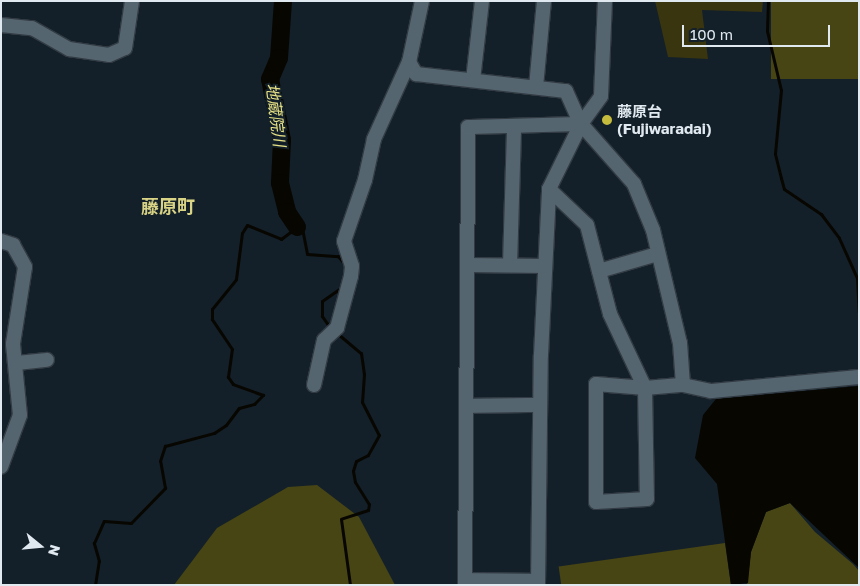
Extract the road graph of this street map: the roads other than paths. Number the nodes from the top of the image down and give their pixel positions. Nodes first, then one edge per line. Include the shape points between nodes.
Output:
1 (132, 1) edge
2 (422, 1) edge
3 (482, 1) edge
4 (544, 1) edge
5 (605, 1) edge
6 (1, 25) edge
7 (408, 62) junction
8 (473, 80) junction
9 (536, 87) junction
10 (581, 124) junction
11 (514, 128) junction
12 (549, 189) junction
13 (1, 241) edge
14 (657, 254) junction
15 (467, 265) junction
16 (510, 265) junction
17 (545, 266) junction
18 (599, 271) junction
19 (47, 360) dead end
20 (17, 362) junction
21 (859, 377) edge
22 (683, 385) junction
23 (314, 386) dead end
24 (646, 388) junction
25 (540, 405) junction
26 (466, 406) junction
27 (1, 467) edge
28 (465, 582) edge
29 (538, 583) edge

1 - 6 street via 124,48 109,55 69,49 32,28
2 - 7 street
3 - 8 street
4 - 9 street
5 - 10 street via 601,96
7 - 8 street via 416,74
7 - 23 street via 374,140 365,180 344,240 352,266 351,276 337,328 324,340
8 - 9 street
9 - 10 street via 566,90
10 - 11 street
10 - 12 street
10 - 14 street via 634,184 652,230
11 - 15 street via 468,127
11 - 16 street
12 - 17 street
12 - 18 street via 587,225
13 - 20 street via 13,245 25,267 13,344
14 - 18 street
14 - 22 street via 680,344
15 - 16 street
15 - 26 street
16 - 17 street
17 - 25 street
18 - 24 street via 610,314
19 - 20 street
20 - 27 street via 20,414
21 - 22 street via 711,391
22 - 24 street
24 - 24 street via 596,384 596,502 647,499
25 - 26 street
25 - 29 street
26 - 28 street
28 - 29 street

